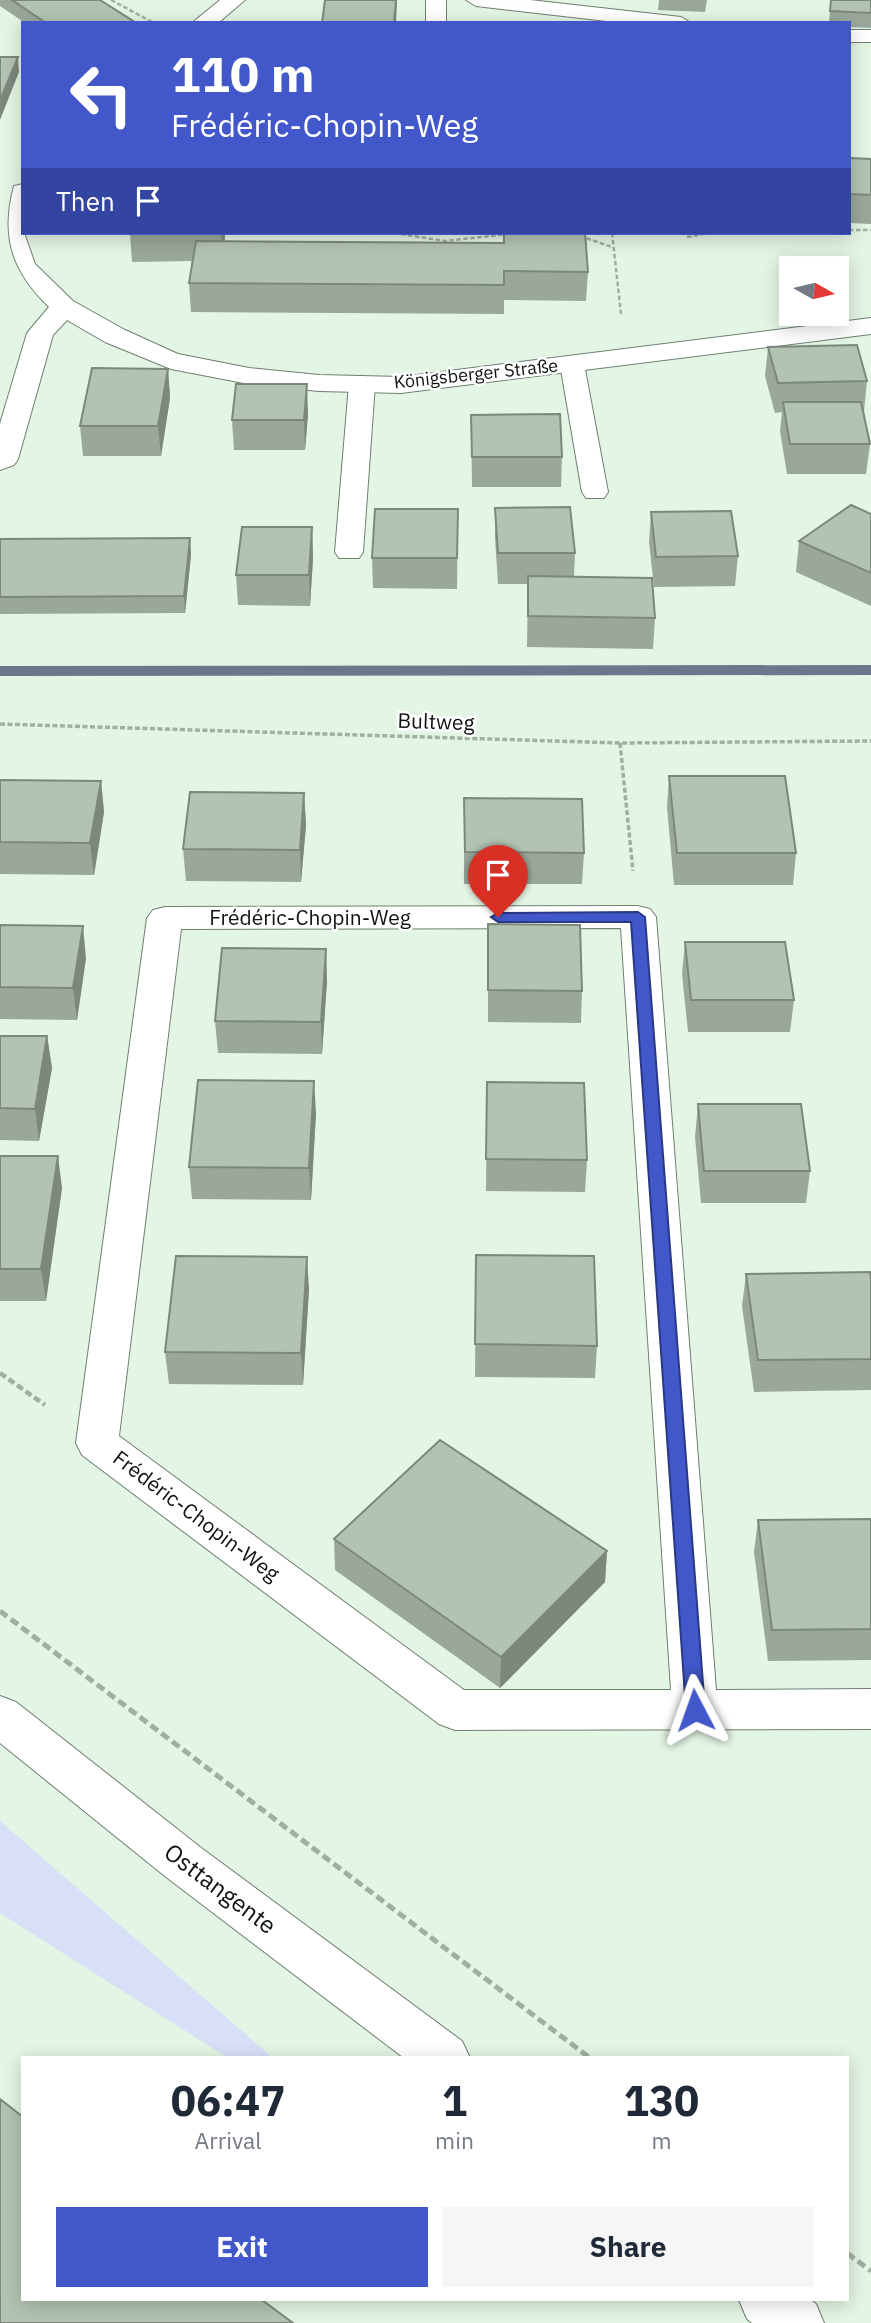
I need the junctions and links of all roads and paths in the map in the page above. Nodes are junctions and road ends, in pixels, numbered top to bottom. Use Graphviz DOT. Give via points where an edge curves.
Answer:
graph roads {
  1 [pos="111,0"];
  2 [pos="234,0"];
  3 [pos="436,0"];
  4 [pos="476,0"];
  5 [pos="150,21"];
  6 [pos="206,21"];
  7 [pos="436,21"];
  8 [pos="663,21"];
  9 [pos="851,36"];
  10 [pos="871,36"];
  11 [pos="21,195"];
  12 [pos="4,227"];
  13 [pos="851,230"];
  14 [pos="871,230"];
  15 [pos="407,235"];
  16 [pos="501,235"];
  17 [pos="612,235"];
  18 [pos="698,235"];
  19 [pos="577,236"];
  20 [pos="687,237"];
  21 [pos="612,247"];
  22 [pos="64,307"];
  23 [pos="621,318"];
  24 [pos="871,326"];
  25 [pos="572,364"];
  26 [pos="362,384"];
  27 [pos="0,461"];
  28 [pos="595,492"];
  29 [pos="349,552"];
  30 [pos="0,724"];
  31 [pos="871,741"];
  32 [pos="620,743"];
  33 [pos="638,917"];
  34 [pos="0,1611"];
  35 [pos="871,1709"];
  36 [pos="695,1710"];
  37 [pos="0,1716"];
  38 [pos="441,2056"];
  39 [pos="587,2056"];
  40 [pos="849,2254"];
  41 [pos="871,2271"];
  42 [pos="766,2301"];
  43 [pos="797,2323"];
  1 -- 5 [label="path"];
  2 -- 6 [label="street"];
  3 -- 7 [label="lane"];
  4 -- 8 [label="lane"];
  9 -- 10 [label="lane"];
  11 -- 12 [label="street, Königsberger Straße"];
  12 -- 22 [label="street, Königsberger Straße" via="23,267"];
  13 -- 14 [label="path"];
  15 -- 16 [label="path" via="445,241"];
  17 -- 21 [label="path"];
  18 -- 20 [label="path"];
  19 -- 21 [label="path"];
  21 -- 23 [label="path"];
  22 -- 26 [label="street, Königsberger Straße" via="171,361 249,376"];
  22 -- 27 [label="street" via="40,333"];
  24 -- 25 [label="street, Königsberger Straße"];
  25 -- 26 [label="street, Königsberger Straße" via="401,385"];
  25 -- 28 [label="lane"];
  26 -- 29 [label="lane"];
  30 -- 32 [label="path, Bultweg"];
  31 -- 32 [label="path, Bultweg"];
  32 -- 33 [label="path"];
  33 -- 36 [label="street"];
  33 -- 36 [label="street, Frédéric-Chopin-Weg" via="165,918 97,1443 455,1710"];
  34 -- 39 [label="path"];
  35 -- 36 [label="street"];
  37 -- 38 [label="street, Osttangente"];
  40 -- 41 [label="path"];
  42 -- 43 [label="street"];
}
